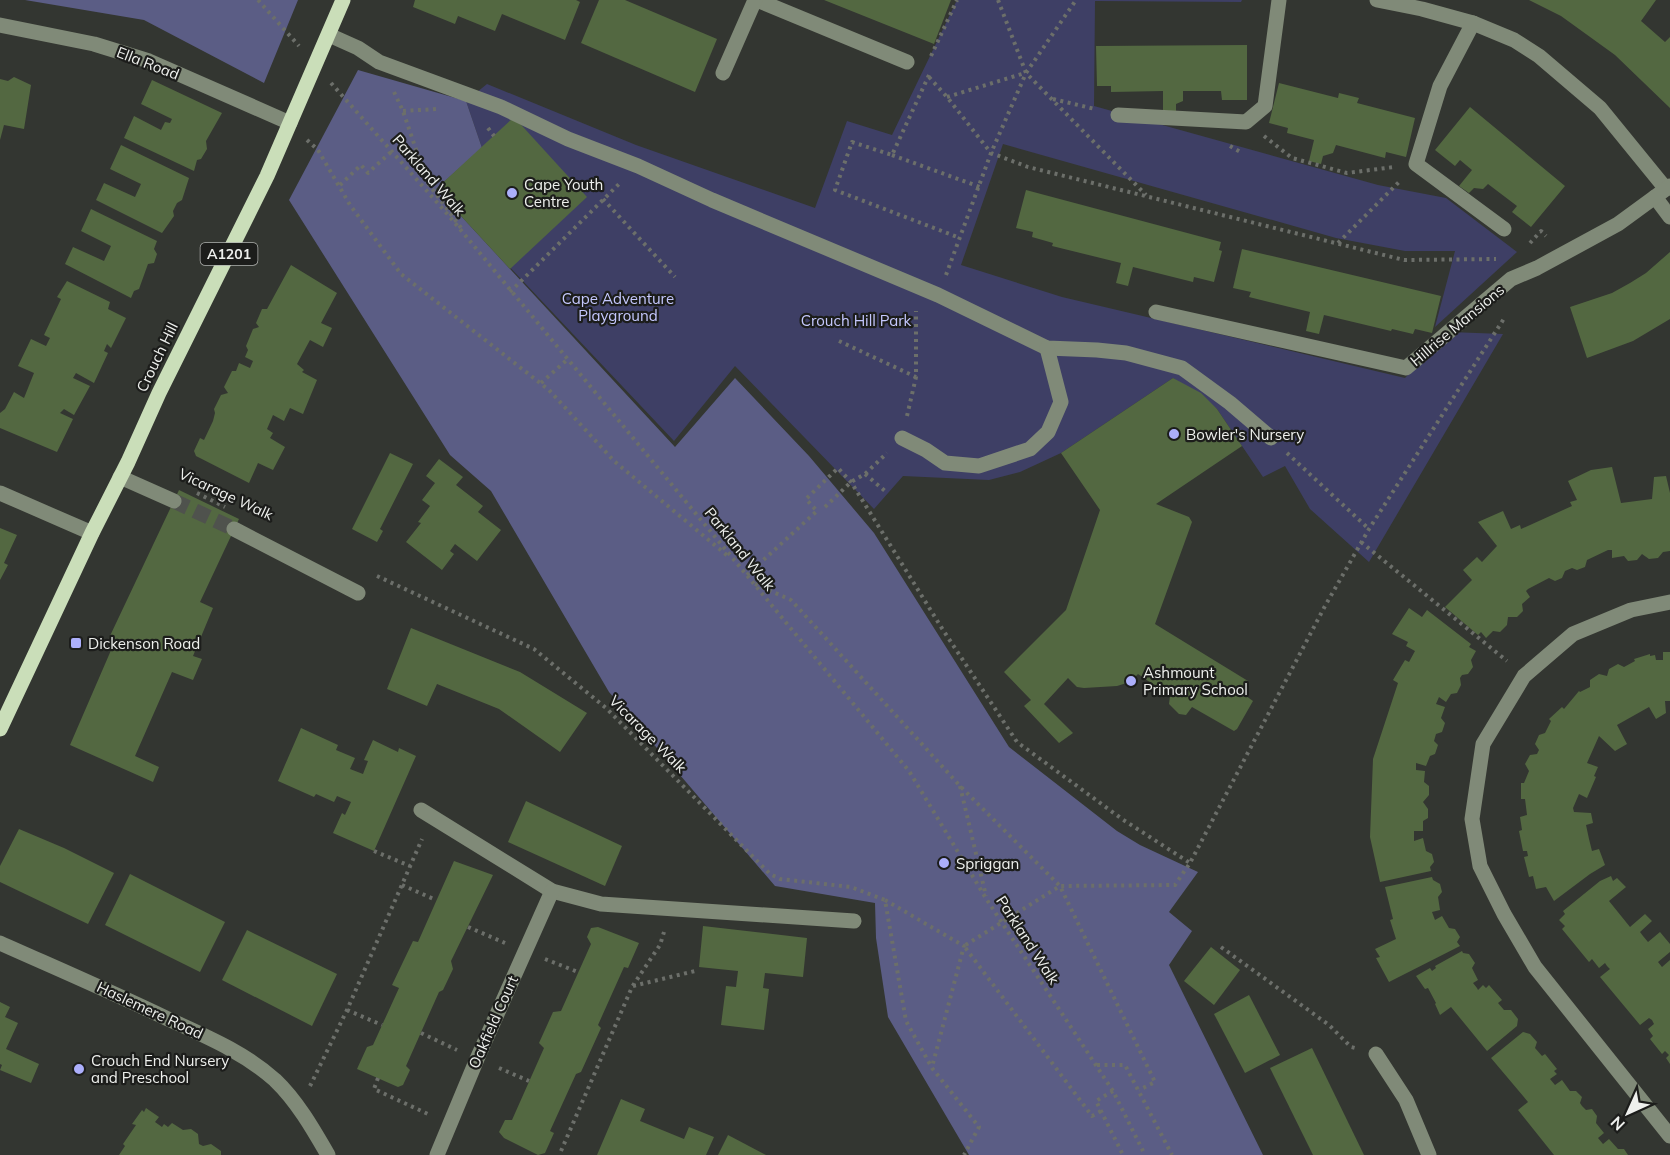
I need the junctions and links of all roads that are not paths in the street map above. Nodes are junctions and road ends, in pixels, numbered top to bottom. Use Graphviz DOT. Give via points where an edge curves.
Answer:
graph roads {
  1 [pos="343,0"];
  2 [pos="756,0"];
  3 [pos="1279,0"];
  4 [pos="1377,0"];
  5 [pos="1473,23"];
  6 [pos="0,25"];
  7 [pos="327,39"];
  8 [pos="907,62"];
  9 [pos="723,73"];
  10 [pos="1118,115"];
  11 [pos="292,118"];
  12 [pos="1664,190"];
  13 [pos="1670,217"];
  14 [pos="1504,229"];
  15 [pos="1156,312"];
  16 [pos="1047,348"];
  17 [pos="902,438"];
  18 [pos="1271,438"];
  19 [pos="120,477"];
  20 [pos="0,493"];
  21 [pos="174,501"];
  22 [pos="234,529"];
  23 [pos="92,533"];
  24 [pos="358,593"];
  25 [pos="1670,602"];
  26 [pos="0,729"];
  27 [pos="427,813"];
  28 [pos="552,891"];
  29 [pos="854,921"];
  30 [pos="0,943"];
  31 [pos="1376,1054"];
  32 [pos="1670,1136"];
  33 [pos="328,1155"];
  34 [pos="437,1155"];
  35 [pos="1429,1155"];
  1 -- 7 [label="main road, Crouch Hill / A1201"];
  2 -- 8 [label="street"];
  2 -- 9 [label="street"];
  3 -- 10 [label="street" via="1264,106 1246,122"];
  4 -- 5 [label="street"];
  5 -- 12 [label="street" via="1514,40 1539,56 1600,108"];
  5 -- 14 [label="street" via="1440,86 1416,164"];
  6 -- 11 [label="street, Ella Road" via="94,44 149,61"];
  7 -- 11 [label="main road, Crouch Hill / A1201"];
  7 -- 16 [label="street" via="501,107 938,295"];
  11 -- 19 [label="main road, Crouch Hill / A1201"];
  12 -- 13 [label="street"];
  12 -- 15 [label="street, Hillrise Mansions" via="1618,224 1511,279 1406,368"];
  16 -- 17 [label="street" via="1061,402 1048,432 1030,449 979,466 945,463"];
  16 -- 18 [label="street" via="1126,354 1182,368"];
  19 -- 21 [label="street"];
  19 -- 23 [label="main road, Crouch Hill / A1201"];
  20 -- 23 [label="street"];
  22 -- 24 [label="street"];
  23 -- 26 [label="main road, Crouch Hill / A1201"];
  25 -- 32 [label="street" via="1631,610 1573,634 1524,676 1483,744 1472,819 1480,866 1535,967"];
  27 -- 28 [label="street"];
  28 -- 29 [label="street" via="601,904"];
  28 -- 34 [label="street, Oakfield Court"];
  30 -- 33 [label="street, Haslemere Road" via="233,1050 258,1066 298,1107"];
  31 -- 35 [label="street" via="1406,1100"];
}
